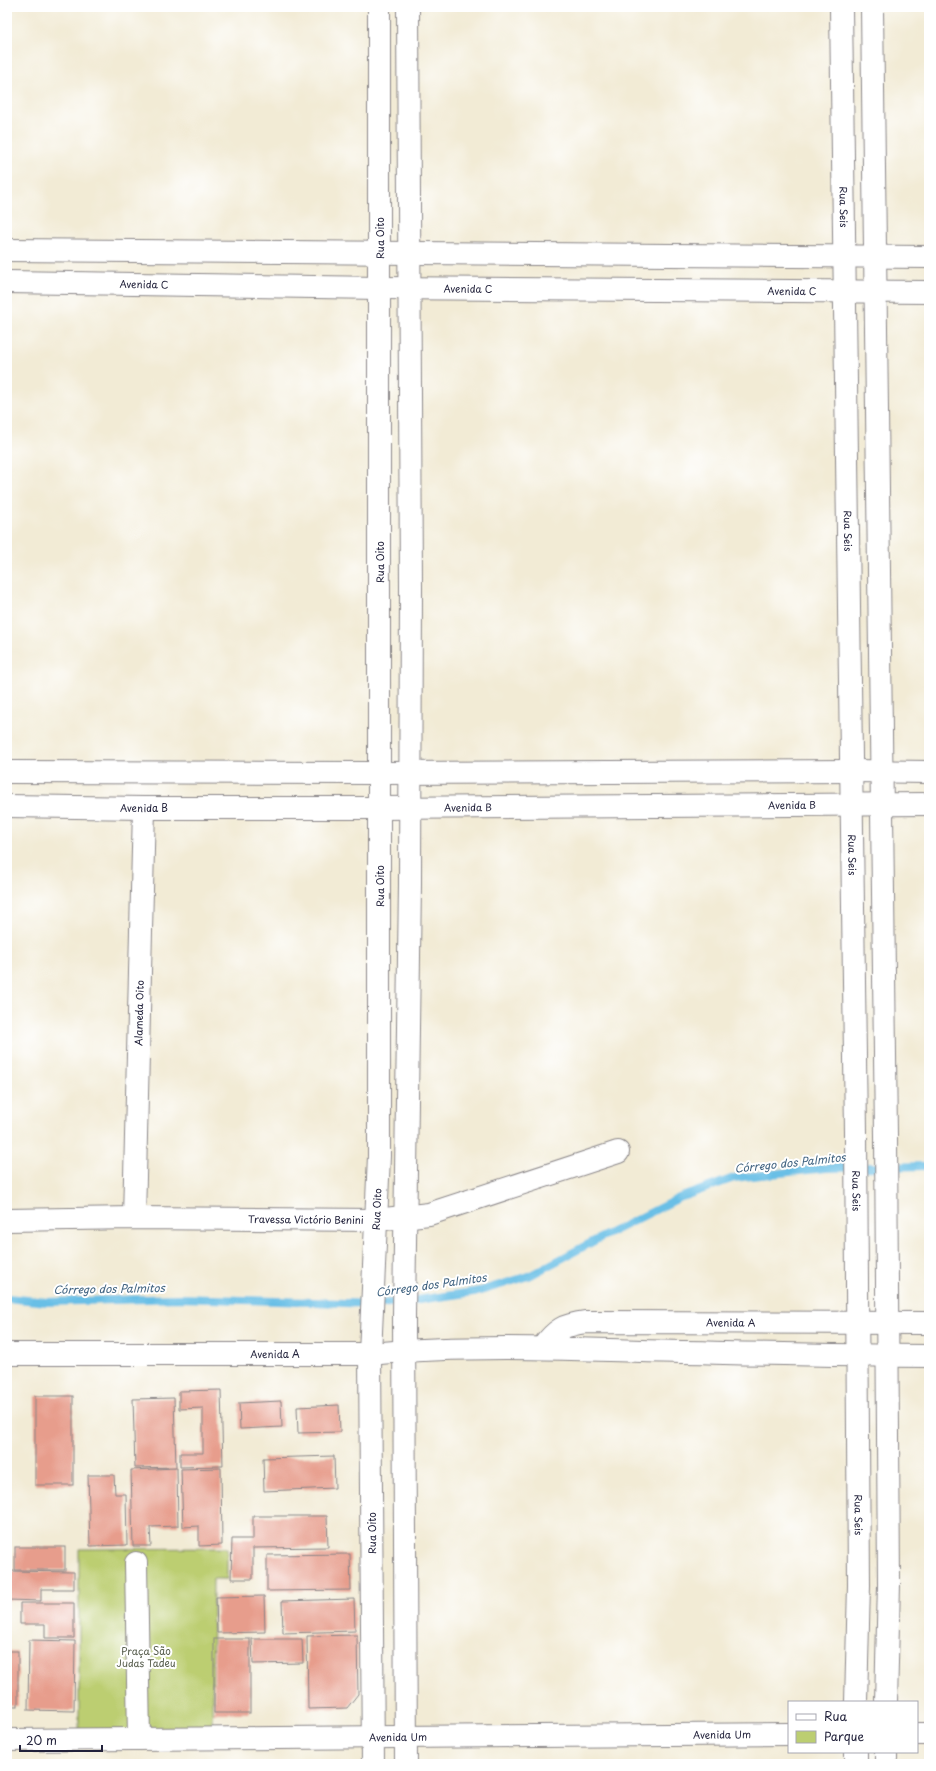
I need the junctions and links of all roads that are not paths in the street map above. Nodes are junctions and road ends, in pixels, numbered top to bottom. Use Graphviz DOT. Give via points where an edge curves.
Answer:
graph roads {
  1 [pos="379,7"];
  2 [pos="408,7"];
  3 [pos="841,7"];
  4 [pos="872,7"];
  5 [pos="7,250"];
  6 [pos="409,252"];
  7 [pos="380,253"];
  8 [pos="845,255"];
  9 [pos="875,256"];
  10 [pos="929,257"];
  11 [pos="7,282"];
  12 [pos="380,288"];
  13 [pos="409,288"];
  14 [pos="845,292"];
  15 [pos="929,292"];
  16 [pos="875,293"];
  17 [pos="853,771"];
  18 [pos="883,771"];
  19 [pos="7,772"];
  20 [pos="410,772"];
  21 [pos="929,772"];
  22 [pos="380,773"];
  23 [pos="853,803"];
  24 [pos="883,803"];
  25 [pos="929,804"];
  26 [pos="7,806"];
  27 [pos="410,807"];
  28 [pos="144,808"];
  29 [pos="380,808"];
  30 [pos="618,1152"];
  31 [pos="134,1218"];
  32 [pos="406,1218"];
  33 [pos="7,1220"];
  34 [pos="376,1220"];
  35 [pos="857,1323"];
  36 [pos="887,1323"];
  37 [pos="929,1323"];
  38 [pos="542,1348"];
  39 [pos="404,1350"];
  40 [pos="7,1354"];
  41 [pos="370,1354"];
  42 [pos="887,1356"];
  43 [pos="929,1356"];
  44 [pos="857,1357"];
  45 [pos="136,1562"];
  46 [pos="856,1701"];
  47 [pos="886,1701"];
  48 [pos="788,1734"];
  49 [pos="918,1734"];
  50 [pos="929,1734"];
  51 [pos="406,1736"];
  52 [pos="373,1737"];
  53 [pos="139,1739"];
  54 [pos="7,1740"];
  55 [pos="856,1753"];
  56 [pos="886,1753"];
  57 [pos="373,1764"];
  58 [pos="406,1764"];
  59 [pos="856,1764"];
  60 [pos="886,1764"];
  1 -- 7 [label="street, Rua Oito"];
  2 -- 6 [label="street"];
  3 -- 8 [label="street, Rua Seis"];
  4 -- 9 [label="street"];
  5 -- 7 [label="street"];
  6 -- 7 [label="street"];
  6 -- 8 [label="street"];
  6 -- 13 [label="street"];
  7 -- 12 [label="street, Rua Oito"];
  8 -- 9 [label="street"];
  8 -- 14 [label="street, Rua Seis"];
  9 -- 10 [label="street"];
  9 -- 16 [label="street"];
  11 -- 12 [label="street, Avenida C"];
  12 -- 13 [label="street, Avenida C"];
  12 -- 22 [label="street, Rua Oito"];
  13 -- 14 [label="street, Avenida C"];
  13 -- 20 [label="street"];
  14 -- 16 [label="street, Avenida C"];
  14 -- 17 [label="street, Rua Seis"];
  15 -- 16 [label="street, Avenida C"];
  16 -- 18 [label="street"];
  17 -- 18 [label="street"];
  17 -- 20 [label="street"];
  17 -- 23 [label="street, Rua Seis"];
  18 -- 21 [label="street"];
  18 -- 24 [label="street"];
  19 -- 22 [label="street"];
  20 -- 22 [label="street"];
  20 -- 27 [label="street"];
  22 -- 29 [label="street, Rua Oito"];
  23 -- 24 [label="street, Avenida B"];
  23 -- 27 [label="street, Avenida B"];
  23 -- 35 [label="street, Rua Seis"];
  24 -- 25 [label="street, Avenida B"];
  24 -- 36 [label="street"];
  26 -- 28 [label="street, Avenida B"];
  27 -- 29 [label="street, Avenida B"];
  27 -- 32 [label="street"];
  28 -- 29 [label="street, Avenida B"];
  28 -- 31 [label="street, Alameda Oito"];
  29 -- 34 [label="street, Rua Oito" via="379,1156"];
  30 -- 32 [label="street, Travessa Victório Benini" via="430,1214"];
  31 -- 33 [label="street, Travessa Victório Benini"];
  31 -- 34 [label="street, Travessa Victório Benini"];
  32 -- 34 [label="street, Travessa Victório Benini"];
  32 -- 39 [label="street"];
  34 -- 41 [label="street, Rua Oito"];
  35 -- 36 [label="street, Avenida A"];
  35 -- 38 [label="street, Avenida A" via="572,1323 559,1328"];
  35 -- 44 [label="street, Rua Seis"];
  36 -- 37 [label="street, Avenida A"];
  36 -- 42 [label="street"];
  38 -- 39 [label="street, Avenida A"];
  38 -- 44 [label="street, Avenida A"];
  39 -- 41 [label="street, Avenida A"];
  39 -- 51 [label="street"];
  40 -- 41 [label="street, Avenida A"];
  41 -- 52 [label="street, Rua Oito"];
  42 -- 43 [label="street, Avenida A"];
  42 -- 44 [label="street, Avenida A"];
  42 -- 47 [label="street" via="889,1584"];
  44 -- 46 [label="street, Rua Seis" via="859,1585"];
  45 -- 53 [label="street"];
  48 -- 51 [label="street, Avenida Um"];
  49 -- 50 [label="street"];
  51 -- 52 [label="street, Avenida Um"];
  51 -- 58 [label="street"];
  52 -- 53 [label="street, Avenida Um"];
  52 -- 57 [label="street, Rua Oito"];
  53 -- 54 [label="street, Avenida Um"];
  55 -- 59 [label="street"];
  56 -- 60 [label="street"];
}
